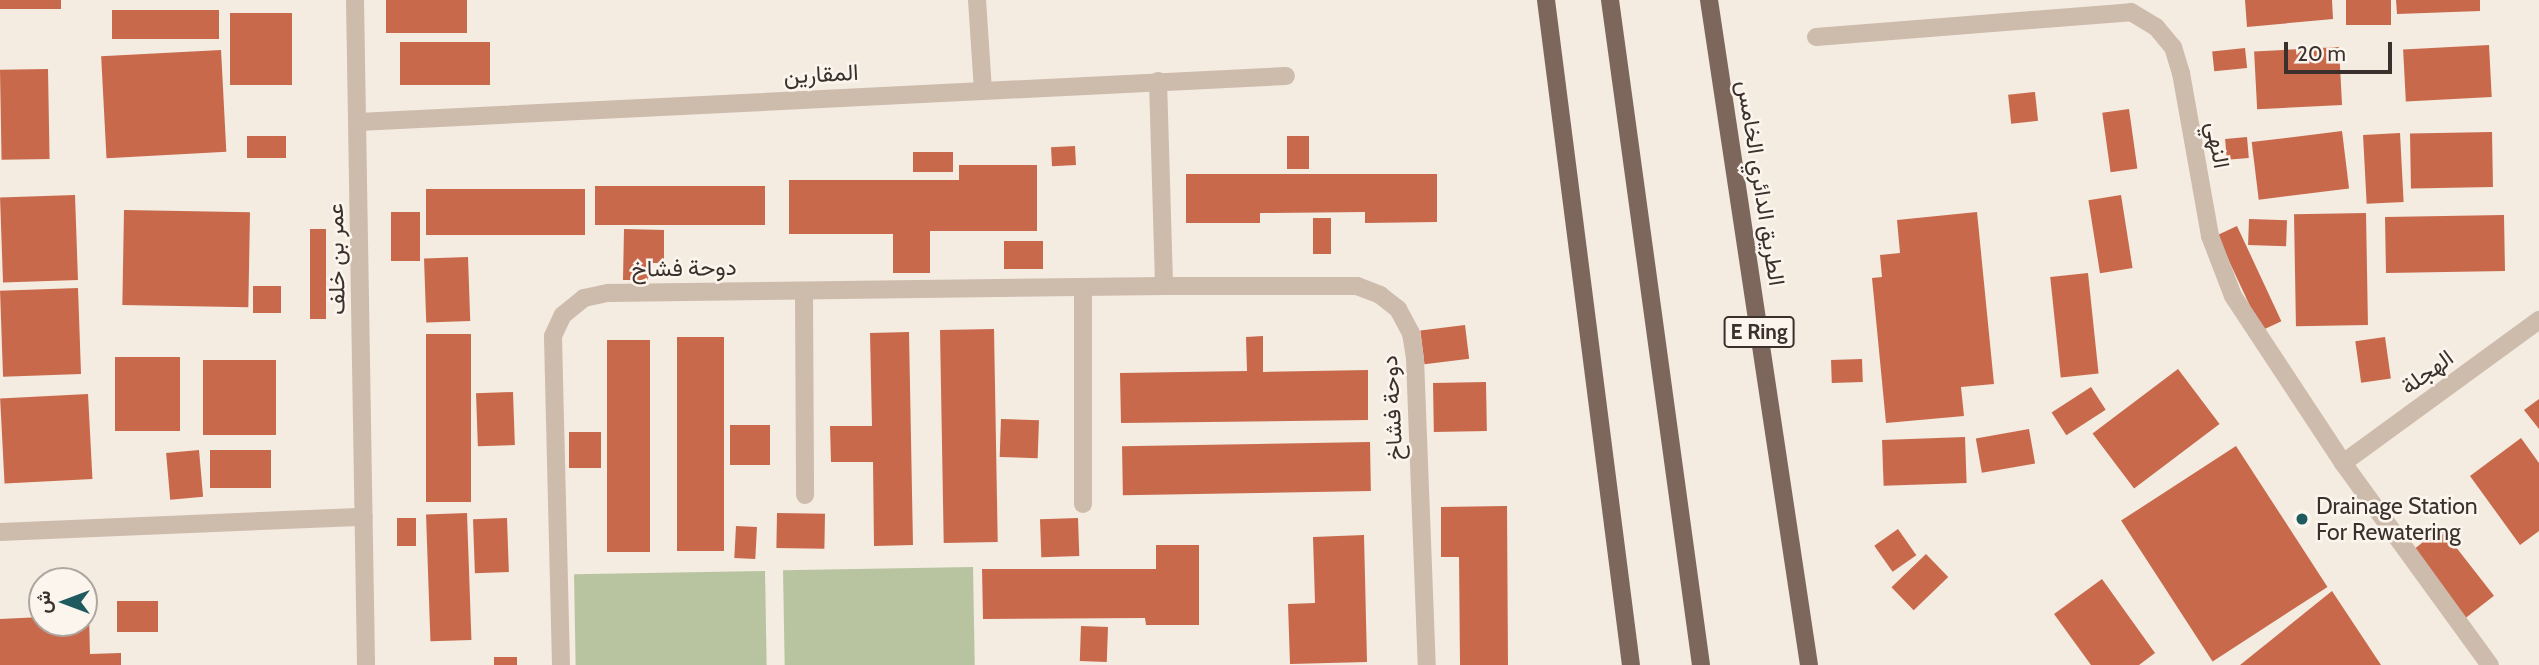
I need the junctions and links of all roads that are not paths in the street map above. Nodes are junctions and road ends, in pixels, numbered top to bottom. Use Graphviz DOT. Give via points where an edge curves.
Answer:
graph roads {
  1 [pos="355,0"];
  2 [pos="977,0"];
  3 [pos="1546,0"];
  4 [pos="1610,0"];
  5 [pos="1709,0"];
  6 [pos="1816,37"];
  7 [pos="1286,76"];
  8 [pos="1158,81"];
  9 [pos="983,90"];
  10 [pos="359,122"];
  11 [pos="1164,286"];
  12 [pos="1083,287"];
  13 [pos="804,291"];
  14 [pos="2539,320"];
  15 [pos="2343,463"];
  16 [pos="805,495"];
  17 [pos="1083,503"];
  18 [pos="363,517"];
  19 [pos="0,532"];
  20 [pos="366,665"];
  21 [pos="561,665"];
  22 [pos="1427,665"];
  23 [pos="1631,665"];
  24 [pos="1701,665"];
  25 [pos="1809,665"];
  26 [pos="2490,665"];
  1 -- 10 [label="street, عمر بن خلف"];
  2 -- 9 [label="street"];
  3 -- 23 [label="main road"];
  4 -- 24 [label="main road"];
  5 -- 25 [label="main road, الطريق الدائري الخامس / E Ring"];
  6 -- 15 [label="street, النهي" via="2131,12 2156,27 2173,47 2181,73 2220,269 2232,296"];
  7 -- 8 [label="street, المقارين"];
  8 -- 9 [label="street, المقارين"];
  8 -- 11 [label="street"];
  9 -- 10 [label="street, المقارين"];
  10 -- 18 [label="street, عمر بن خلف"];
  11 -- 12 [label="street, دوحة فشاخ"];
  11 -- 22 [label="street, دوحة فشاخ" via="1357,286 1398,309 1411,333 1415,359"];
  12 -- 13 [label="street, دوحة فشاخ"];
  12 -- 17 [label="street"];
  13 -- 16 [label="street"];
  13 -- 21 [label="street, دوحة فشاخ" via="608,293 584,298 563,315 553,336 552,361"];
  14 -- 15 [label="street, الهجلة"];
  15 -- 26 [label="street, النهي"];
  18 -- 19 [label="street"];
  18 -- 20 [label="street, عمر بن خلف"];
}
